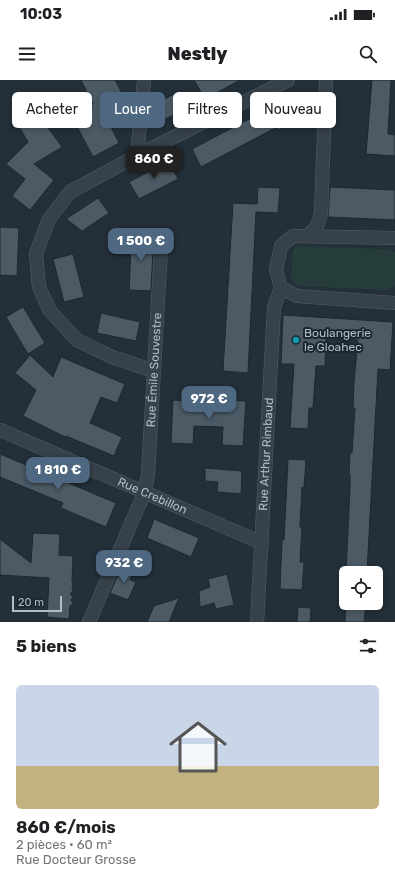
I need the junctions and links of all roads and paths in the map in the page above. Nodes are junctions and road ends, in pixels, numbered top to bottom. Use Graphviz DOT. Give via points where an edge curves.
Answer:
graph roads {
  1 [pos="144,80"];
  2 [pos="288,80"];
  3 [pos="326,80"];
  4 [pos="140,154"];
  5 [pos="308,236"];
  6 [pos="395,238"];
  7 [pos="161,249"];
  8 [pos="281,288"];
  9 [pos="395,303"];
  10 [pos="154,371"];
  11 [pos="0,430"];
  12 [pos="145,491"];
  13 [pos="262,542"];
  14 [pos="89,622"];
  15 [pos="257,622"];
  1 -- 4 [label="street" via="138,146"];
  2 -- 4 [label="street"];
  3 -- 5 [label="street" via="321,214 317,226"];
  4 -- 10 [label="street" via="70,192 49,219 36,254 39,287 50,311 77,340 112,357"];
  5 -- 6 [label="street"];
  5 -- 8 [label="street" via="293,236 281,246 276,270"];
  7 -- 10 [label="street, Rue Émile Souvestre"];
  8 -- 9 [label="street" via="297,296"];
  8 -- 13 [label="street, Rue Arthur Rimbaud" via="274,307"];
  10 -- 12 [label="street, Rue Émile Souvestre"];
  11 -- 12 [label="street, Rue Crebillon"];
  12 -- 13 [label="street, Rue Crebillon"];
  12 -- 14 [label="street, Rue Émile Souvestre"];
  13 -- 15 [label="street, Rue Arthur Rimbaud"];
}
